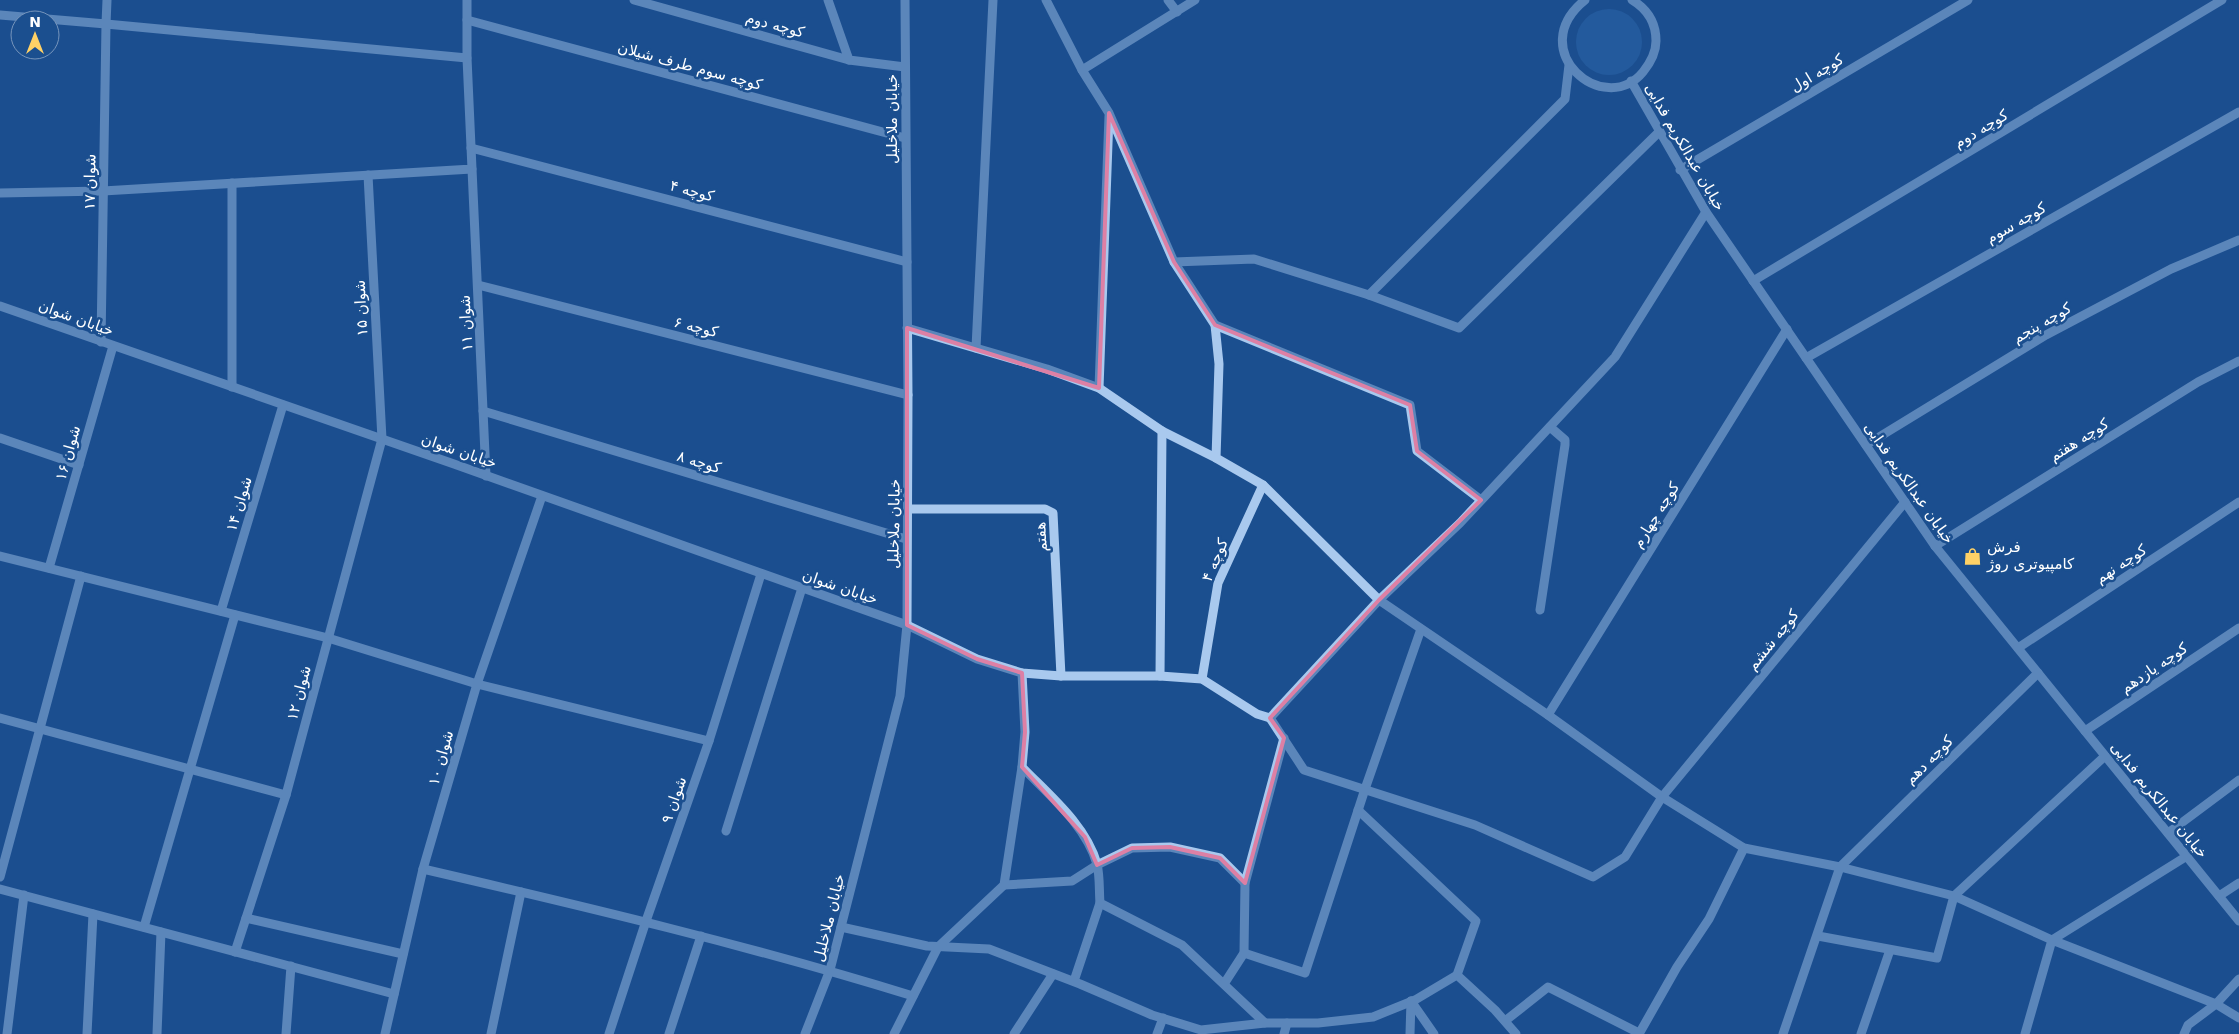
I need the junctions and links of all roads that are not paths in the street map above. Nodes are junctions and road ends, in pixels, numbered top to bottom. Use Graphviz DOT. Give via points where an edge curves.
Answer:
graph roads {
  1 [pos="107,0"];
  2 [pos="467,0"];
  3 [pos="634,0"];
  4 [pos="828,0"];
  5 [pos="905,0"];
  6 [pos="993,0"];
  7 [pos="1046,0"];
  8 [pos="1168,0"];
  9 [pos="1195,0"];
  10 [pos="1585,0"];
  11 [pos="1632,0"];
  12 [pos="1968,0"];
  13 [pos="2222,0"];
  14 [pos="1176,12"];
  15 [pos="0,15"];
  16 [pos="467,20"];
  17 [pos="106,24"];
  18 [pos="467,58"];
  19 [pos="850,60"];
  20 [pos="1569,65"];
  21 [pos="905,66"];
  22 [pos="1082,70"];
  23 [pos="1631,81"];
  24 [pos="2239,112"];
  25 [pos="1109,113"];
  26 [pos="1659,132"];
  27 [pos="905,138"];
  28 [pos="471,148"];
  29 [pos="472,169"];
  30 [pos="1680,170"];
  31 [pos="368,175"];
  32 [pos="232,183"];
  33 [pos="103,191"];
  34 [pos="0,193"];
  35 [pos="1706,212"];
  36 [pos="2239,240"];
  37 [pos="907,262"];
  38 [pos="1174,262"];
  39 [pos="1753,281"];
  40 [pos="478,285"];
  41 [pos="1369,295"];
  42 [pos="0,306"];
  43 [pos="1215,325"];
  44 [pos="907,328"];
  45 [pos="1787,329"];
  46 [pos="101,342"];
  47 [pos="113,346"];
  48 [pos="976,348"];
  49 [pos="1806,358"];
  50 [pos="2239,361"];
  51 [pos="232,387"];
  52 [pos="1098,388"];
  53 [pos="908,395"];
  54 [pos="283,405"];
  55 [pos="483,411"];
  56 [pos="1550,427"];
  57 [pos="1162,431"];
  58 [pos="0,438"];
  59 [pos="382,439"];
  60 [pos="1866,445"];
  61 [pos="1216,458"];
  62 [pos="79,465"];
  63 [pos="486,476"];
  64 [pos="1263,486"];
  65 [pos="542,496"];
  66 [pos="1481,500"];
  67 [pos="1905,502"];
  68 [pos="2239,502"];
  69 [pos="908,509"];
  70 [pos="906,539"];
  71 [pos="1935,546"];
  72 [pos="0,556"];
  73 [pos="49,568"];
  74 [pos="761,574"];
  75 [pos="80,576"];
  76 [pos="802,588"];
  77 [pos="1379,600"];
  78 [pos="1540,610"];
  79 [pos="221,611"];
  80 [pos="235,615"];
  81 [pos="907,625"];
  82 [pos="2239,628"];
  83 [pos="1421,629"];
  84 [pos="328,638"];
  85 [pos="2018,648"];
  86 [pos="1022,673"];
  87 [pos="2038,673"];
  88 [pos="1061,676"];
  89 [pos="1160,676"];
  90 [pos="1202,679"];
  91 [pos="477,684"];
  92 [pos="1548,715"];
  93 [pos="0,718"];
  94 [pos="1270,718"];
  95 [pos="40,728"];
  96 [pos="2085,731"];
  97 [pos="1284,738"];
  98 [pos="709,741"];
  99 [pos="2105,756"];
  100 [pos="1022,766"];
  101 [pos="190,769"];
  102 [pos="2239,780"];
  103 [pos="1365,790"];
  104 [pos="286,795"];
  105 [pos="1662,797"];
  106 [pos="1358,810"];
  107 [pos="726,831"];
  108 [pos="2168,833"];
  109 [pos="1744,848"];
  110 [pos="2187,856"];
  111 [pos="1097,865"];
  112 [pos="1840,867"];
  113 [pos="423,870"];
  114 [pos="0,877"];
  115 [pos="1245,883"];
  116 [pos="2239,883"];
  117 [pos="1004,885"];
  118 [pos="0,889"];
  119 [pos="521,892"];
  120 [pos="24,895"];
  121 [pos="1954,896"];
  122 [pos="2218,896"];
  123 [pos="1100,903"];
  124 [pos="93,914"];
  125 [pos="246,918"];
  126 [pos="646,921"];
  127 [pos="2239,921"];
  128 [pos="144,927"];
  129 [pos="841,927"];
  130 [pos="161,932"];
  131 [pos="701,936"];
  132 [pos="1818,936"];
  133 [pos="2052,940"];
  134 [pos="938,947"];
  135 [pos="1890,950"];
  136 [pos="235,952"];
  137 [pos="1244,953"];
  138 [pos="403,954"];
  139 [pos="291,966"];
  140 [pos="830,970"];
  141 [pos="1053,974"];
  142 [pos="1457,975"];
  143 [pos="2239,978"];
  144 [pos="1074,981"];
  145 [pos="1224,984"];
  146 [pos="394,994"];
  147 [pos="913,996"];
  148 [pos="1411,1001"];
  149 [pos="2216,1004"];
  150 [pos="1163,1018"];
  151 [pos="2239,1018"];
  152 [pos="1505,1021"];
  153 [pos="1265,1023"];
  154 [pos="1287,1023"];
  155 [pos="7,1034"];
  156 [pos="87,1034"];
  157 [pos="157,1034"];
  158 [pos="286,1034"];
  159 [pos="385,1034"];
  160 [pos="491,1034"];
  161 [pos="609,1034"];
  162 [pos="669,1034"];
  163 [pos="805,1034"];
  164 [pos="894,1034"];
  165 [pos="1014,1034"];
  166 [pos="1157,1034"];
  167 [pos="1284,1034"];
  168 [pos="1410,1034"];
  169 [pos="1434,1034"];
  170 [pos="1516,1034"];
  171 [pos="1639,1034"];
  172 [pos="1784,1034"];
  173 [pos="1860,1034"];
  174 [pos="2025,1034"];
  175 [pos="2184,1034"];
  1 -- 17 [label="street, شوان ۱۷"];
  2 -- 16 [label="street, شوان ۱۱"];
  3 -- 19 [label="street, کوچه دوم"];
  4 -- 19 [label="street"];
  5 -- 21 [label="street, خیابان ملاخلیل"];
  6 -- 48 [label="street"];
  7 -- 22 [label="street"];
  8 -- 14 [label="street"];
  9 -- 14 [label="street"];
  10 -- 20 [label="street" via="1573,10 1562,37"];
  11 -- 23 [label="street" via="1650,17 1656,32 1656,49 1650,64"];
  12 -- 30 [label="street, کوچه اول"];
  13 -- 39 [label="street, کوچه دوم"];
  14 -- 22 [label="street"];
  15 -- 17 [label="street"];
  16 -- 18 [label="street, شوان ۱۱"];
  16 -- 27 [label="street, کوچه سوم طرف شیلان"];
  17 -- 18 [label="street"];
  17 -- 33 [label="street, شوان ۱۷"];
  18 -- 28 [label="street, شوان ۱۱"];
  19 -- 21 [label="street, کوچه دوم"];
  20 -- 23 [label="street" via="1594,85 1610,87"];
  20 -- 41 [label="street" via="1566,99"];
  21 -- 27 [label="street, خیابان ملاخلیل"];
  22 -- 25 [label="street"];
  23 -- 26 [label="street, خیابان عبدالکریم فدایی"];
  24 -- 49 [label="street, کوچه سوم"];
  25 -- 38 [label="street"];
  25 -- 52 [label="street"];
  26 -- 30 [label="street, خیابان عبدالکریم فدایی"];
  26 -- 41 [label="street" via="1459,328"];
  27 -- 37 [label="street, خیابان ملاخلیل"];
  28 -- 29 [label="street, شوان ۱۱"];
  28 -- 37 [label="street, کوچه ۴"];
  29 -- 31 [label="street"];
  29 -- 40 [label="street, شوان ۱۱"];
  30 -- 35 [label="street, خیابان عبدالکریم فدایی"];
  31 -- 32 [label="street"];
  31 -- 59 [label="street, شوان ۱۵"];
  32 -- 33 [label="street"];
  32 -- 51 [label="street"];
  33 -- 34 [label="street"];
  33 -- 46 [label="street, شوان ۱۷"];
  35 -- 39 [label="street, خیابان عبدالکریم فدایی"];
  35 -- 56 [label="street" via="1615,357"];
  36 -- 60 [label="street, کوچه پنجم" via="2171,269 2046,336"];
  37 -- 44 [label="street, خیابان ملاخلیل"];
  38 -- 41 [label="street" via="1254,259"];
  38 -- 43 [label="street"];
  39 -- 45 [label="street, خیابان عبدالکریم فدایی"];
  40 -- 53 [label="street, کوچه ۶"];
  40 -- 55 [label="street, شوان ۱۱"];
  42 -- 46 [label="street, خیابان شوان"];
  43 -- 61 [label="street" via="1218,364"];
  43 -- 66 [label="street" via="1410,405 1417,451"];
  44 -- 48 [label="street"];
  44 -- 53 [label="street, خیابان ملاخلیل"];
  45 -- 49 [label="street, خیابان عبدالکریم فدایی"];
  45 -- 92 [label="street, کوچه چهارم"];
  46 -- 47 [label="street, خیابان شوان"];
  47 -- 51 [label="street, خیابان شوان"];
  47 -- 62 [label="street, شوان ۱۶"];
  48 -- 52 [label="street"];
  49 -- 60 [label="street, خیابان عبدالکریم فدایی"];
  50 -- 71 [label="street, کوچه هفتم" via="2198,382"];
  51 -- 54 [label="street, خیابان شوان"];
  52 -- 57 [label="street"];
  53 -- 69 [label="street, خیابان ملاخلیل"];
  54 -- 59 [label="street, خیابان شوان"];
  54 -- 79 [label="street, شوان ۱۴"];
  55 -- 63 [label="street, شوان ۱۱"];
  55 -- 70 [label="street, کوچه ۸"];
  56 -- 66 [label="street"];
  56 -- 78 [label="street" via="1565,440 1565,445"];
  57 -- 61 [label="street"];
  57 -- 89 [label="street"];
  58 -- 62 [label="street"];
  59 -- 63 [label="street, خیابان شوان"];
  59 -- 84 [label="street, شوان ۱۲"];
  60 -- 67 [label="street, خیابان عبدالکریم فدایی"];
  61 -- 64 [label="street"];
  62 -- 73 [label="street, شوان ۱۶"];
  63 -- 65 [label="street, خیابان شوان"];
  64 -- 77 [label="street"];
  64 -- 90 [label="street, کوچه ۴" via="1218,583"];
  65 -- 74 [label="street, خیابان شوان"];
  65 -- 91 [label="street, شوان ۱۰"];
  66 -- 77 [label="street"];
  67 -- 71 [label="street, خیابان عبدالکریم فدایی"];
  67 -- 105 [label="street, کوچه ششم"];
  68 -- 85 [label="street, کوچه نهم"];
  69 -- 70 [label="street, خیابان ملاخلیل"];
  69 -- 88 [label="street, هفتم" via="1045,509 1053,513"];
  70 -- 81 [label="street, خیابان ملاخلیل"];
  71 -- 85 [label="street, خیابان عبدالکریم فدایی"];
  72 -- 73 [label="street"];
  73 -- 75 [label="street"];
  74 -- 76 [label="street, خیابان شوان"];
  74 -- 98 [label="street, شوان ۹"];
  75 -- 79 [label="street"];
  75 -- 95 [label="street"];
  76 -- 81 [label="street, خیابان شوان"];
  76 -- 107 [label="street"];
  77 -- 83 [label="street"];
  77 -- 94 [label="street"];
  79 -- 80 [label="street"];
  80 -- 84 [label="street"];
  80 -- 101 [label="street"];
  81 -- 86 [label="street, خیابان شوان" via="976,659"];
  81 -- 129 [label="street, خیابان ملاخلیل" via="900,696"];
  82 -- 96 [label="street, کوچه یازدهم"];
  83 -- 92 [label="street"];
  83 -- 103 [label="street"];
  84 -- 91 [label="street"];
  84 -- 104 [label="street, شوان ۱۲"];
  85 -- 87 [label="street, خیابان عبدالکریم فدایی"];
  86 -- 88 [label="street, خیابان شوان"];
  86 -- 100 [label="street" via="1025,732"];
  87 -- 96 [label="street, خیابان عبدالکریم فدایی"];
  87 -- 112 [label="street, کوچه دهم"];
  88 -- 89 [label="street, خیابان شوان"];
  89 -- 90 [label="street, خیابان شوان"];
  90 -- 94 [label="street" via="1257,714"];
  91 -- 98 [label="street"];
  91 -- 113 [label="street, شوان ۱۰"];
  92 -- 105 [label="street"];
  93 -- 95 [label="street"];
  94 -- 97 [label="street"];
  95 -- 101 [label="street"];
  95 -- 114 [label="street"];
  96 -- 99 [label="street, خیابان عبدالکریم فدایی"];
  97 -- 103 [label="street" via="1304,770"];
  97 -- 115 [label="street"];
  98 -- 126 [label="street, شوان ۹"];
  99 -- 108 [label="street, خیابان عبدالکریم فدایی"];
  99 -- 121 [label="street"];
  100 -- 111 [label="street" via="1056,801 1085,838"];
  100 -- 117 [label="street"];
  101 -- 104 [label="street"];
  101 -- 128 [label="street"];
  102 -- 108 [label="street"];
  103 -- 105 [label="street, کوچه ششم" via="1475,825 1593,877 1625,857"];
  103 -- 106 [label="street"];
  104 -- 125 [label="street, شوان ۱۲"];
  105 -- 109 [label="street"];
  106 -- 137 [label="street" via="1305,973"];
  106 -- 142 [label="street" via="1476,921"];
  108 -- 110 [label="street, خیابان عبدالکریم فدایی"];
  109 -- 112 [label="street"];
  109 -- 171 [label="street" via="1709,919"];
  110 -- 122 [label="street, خیابان عبدالکریم فدایی"];
  110 -- 133 [label="street"];
  111 -- 115 [label="street" via="1132,848 1170,847 1220,858"];
  111 -- 117 [label="street" via="1072,881"];
  111 -- 123 [label="street"];
  112 -- 121 [label="street"];
  112 -- 132 [label="street"];
  113 -- 119 [label="street"];
  113 -- 138 [label="street, شوان ۱۰"];
  115 -- 137 [label="street"];
  116 -- 122 [label="street"];
  117 -- 134 [label="street"];
  118 -- 120 [label="street"];
  119 -- 126 [label="street"];
  119 -- 160 [label="street"];
  120 -- 124 [label="street"];
  120 -- 155 [label="street"];
  121 -- 133 [label="street"];
  121 -- 135 [label="street" via="1937,958"];
  122 -- 127 [label="street, خیابان عبدالکریم فدایی"];
  123 -- 144 [label="street"];
  123 -- 145 [label="street" via="1182,945"];
  124 -- 128 [label="street"];
  124 -- 156 [label="street"];
  125 -- 136 [label="street, شوان ۱۲"];
  125 -- 138 [label="street"];
  126 -- 131 [label="street"];
  126 -- 161 [label="street, شوان ۹"];
  128 -- 130 [label="street"];
  129 -- 134 [label="street"];
  129 -- 140 [label="street, خیابان ملاخلیل"];
  130 -- 136 [label="street"];
  130 -- 157 [label="street"];
  131 -- 140 [label="street"];
  131 -- 162 [label="street"];
  132 -- 135 [label="street"];
  132 -- 172 [label="street"];
  133 -- 149 [label="street"];
  133 -- 174 [label="street"];
  134 -- 141 [label="street" via="989,949"];
  134 -- 147 [label="street"];
  135 -- 173 [label="street"];
  136 -- 139 [label="street"];
  137 -- 145 [label="street"];
  138 -- 146 [label="street, شوان ۱۰"];
  139 -- 146 [label="street"];
  139 -- 158 [label="street"];
  140 -- 147 [label="street"];
  140 -- 163 [label="street, خیابان ملاخلیل"];
  141 -- 144 [label="street"];
  141 -- 165 [label="street"];
  142 -- 148 [label="street"];
  142 -- 152 [label="street"];
  143 -- 149 [label="street"];
  144 -- 150 [label="street"];
  145 -- 153 [label="street"];
  146 -- 159 [label="street, شوان ۱۰"];
  147 -- 164 [label="street"];
  148 -- 154 [label="street" via="1373,1017"];
  148 -- 168 [label="street"];
  148 -- 169 [label="street"];
  149 -- 151 [label="street"];
  149 -- 175 [label="street" via="2188,1026"];
  150 -- 153 [label="street" via="1201,1030"];
  150 -- 166 [label="street"];
  152 -- 170 [label="street"];
  152 -- 171 [label="street" via="1548,987"];
  153 -- 154 [label="street"];
  154 -- 167 [label="street"];
}
